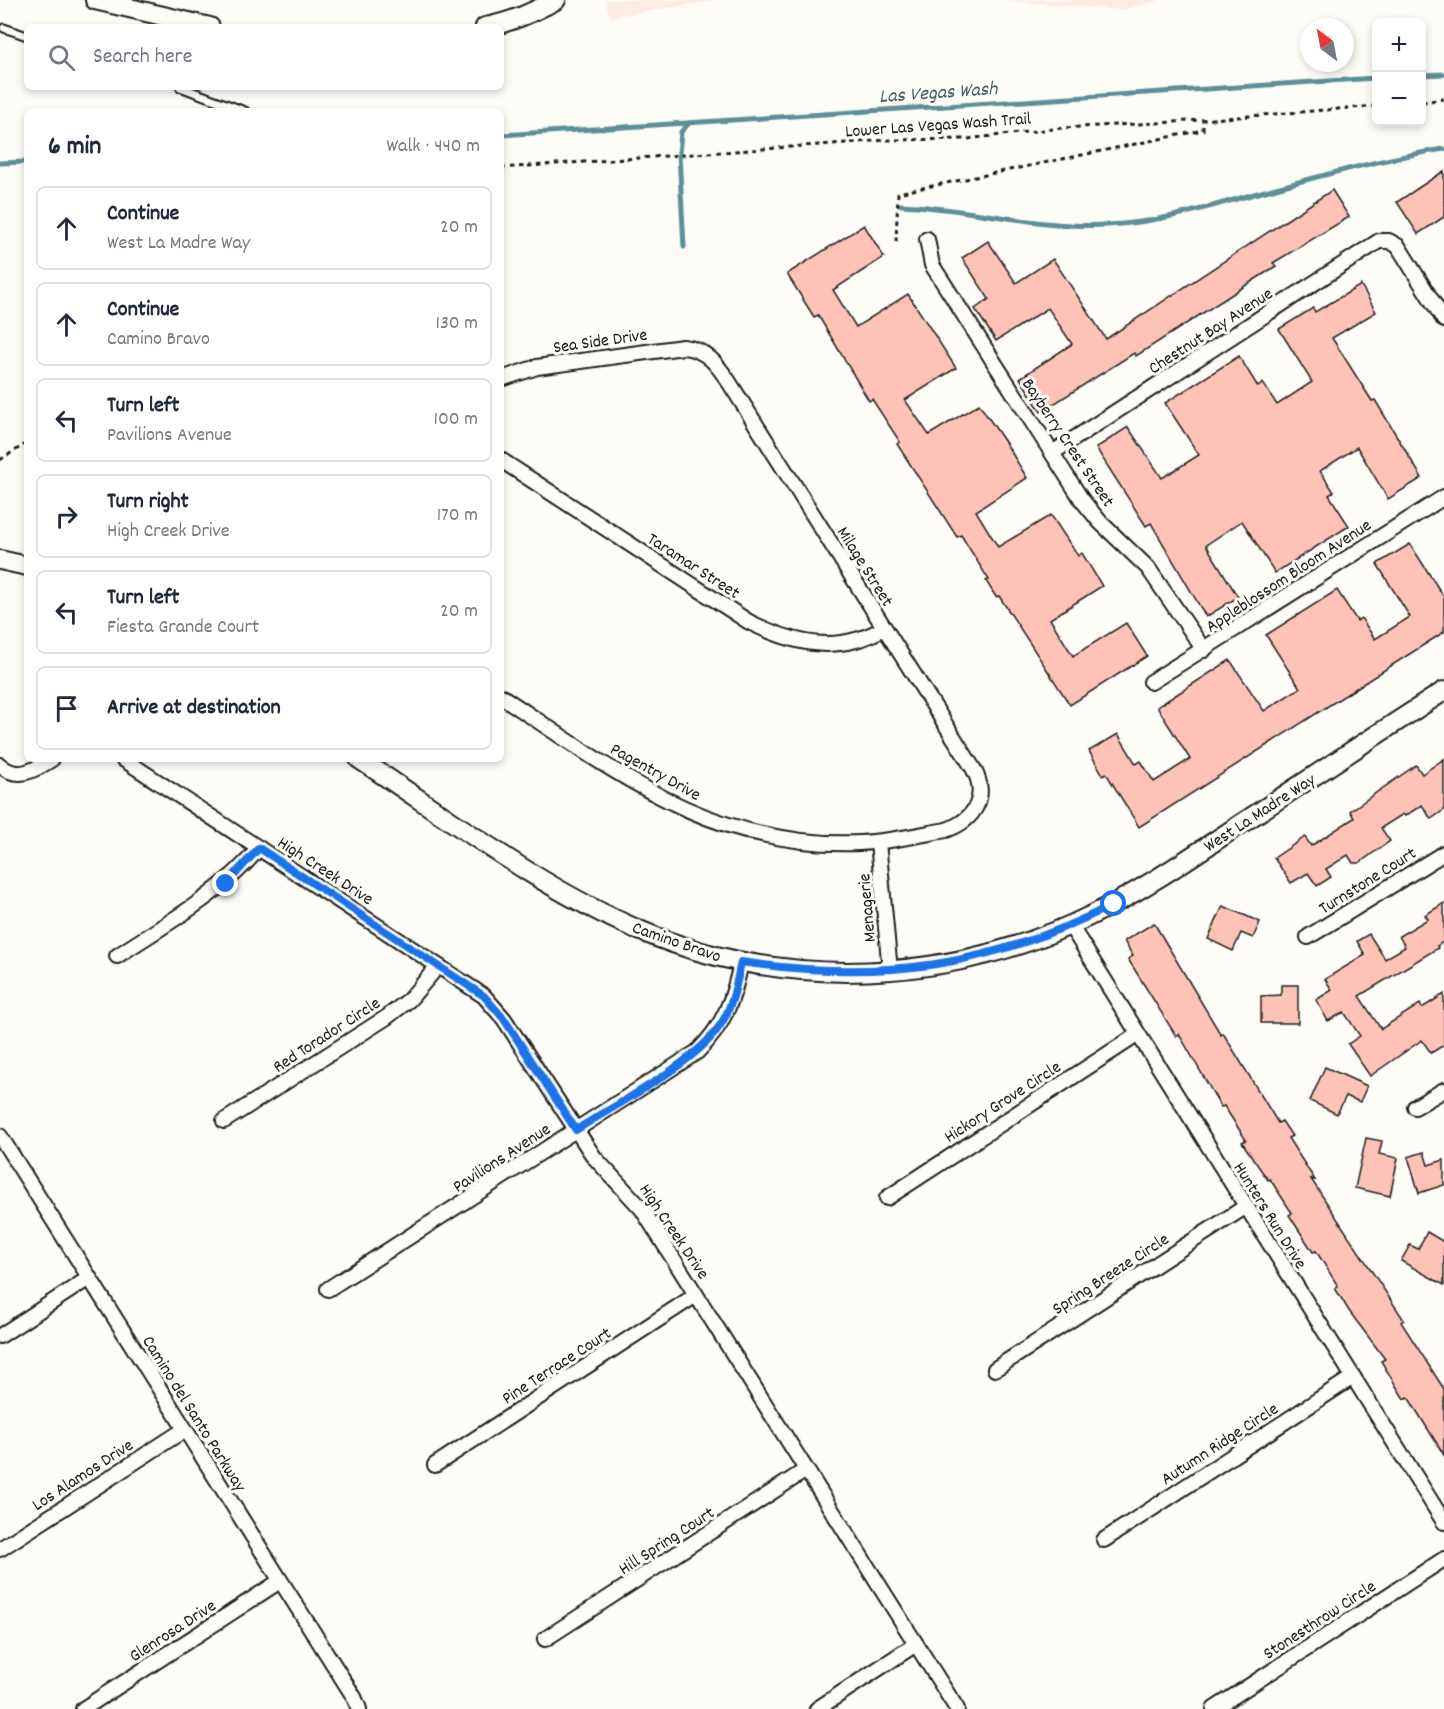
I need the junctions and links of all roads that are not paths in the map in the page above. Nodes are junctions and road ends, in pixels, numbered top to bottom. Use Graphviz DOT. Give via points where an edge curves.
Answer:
graph roads {
  1 [pos="94,0"];
  2 [pos="556,0"];
  3 [pos="197,24"];
  4 [pos="498,24"];
  5 [pos="4,28"];
  6 [pos="24,35"];
  7 [pos="188,90"];
  8 [pos="237,108"];
  9 [pos="927,239"];
  10 [pos="1444,320"];
  11 [pos="705,353"];
  12 [pos="504,378"];
  13 [pos="1052,453"];
  14 [pos="504,462"];
  15 [pos="1442,504"];
  16 [pos="0,560"];
  17 [pos="24,565"];
  18 [pos="884,628"];
  19 [pos="1204,650"];
  20 [pos="1151,682"];
  21 [pos="1444,691"];
  22 [pos="504,698"];
  23 [pos="47,762"];
  24 [pos="128,762"];
  25 [pos="363,762"];
  26 [pos="0,765"];
  27 [pos="978,805"];
  28 [pos="878,842"];
  29 [pos="259,848"];
  30 [pos="1444,853"];
  31 [pos="1070,925"];
  32 [pos="1308,937"];
  33 [pos="117,956"];
  34 [pos="741,962"];
  35 [pos="438,966"];
  36 [pos="891,971"];
  37 [pos="1137,1035"];
  38 [pos="1444,1090"];
  39 [pos="1415,1107"];
  40 [pos="224,1121"];
  41 [pos="576,1130"];
  42 [pos="0,1136"];
  43 [pos="887,1198"];
  44 [pos="1245,1207"];
  45 [pos="89,1278"];
  46 [pos="328,1289"];
  47 [pos="696,1295"];
  48 [pos="0,1336"];
  49 [pos="995,1369"];
  50 [pos="1353,1377"];
  51 [pos="184,1430"];
  52 [pos="435,1465"];
  53 [pos="806,1470"];
  54 [pos="1444,1522"];
  55 [pos="1104,1540"];
  56 [pos="0,1549"];
  57 [pos="1444,1559"];
  58 [pos="280,1581"];
  59 [pos="545,1639"];
  60 [pos="916,1644"];
  61 [pos="83,1709"];
  62 [pos="359,1709"];
  63 [pos="817,1709"];
  64 [pos="957,1709"];
  65 [pos="1214,1709"];
  1 -- 3 [label="street"];
  2 -- 4 [label="street"];
  5 -- 6 [label="lane"];
  7 -- 8 [label="lane"];
  9 -- 13 [label="street, Bayberry Crest Street" via="932,265"];
  10 -- 13 [label="street, Chestnut Bay Avenue" via="1398,246 1389,241 1379,242"];
  11 -- 12 [label="street, Sea Side Drive" via="675,348 537,367"];
  11 -- 18 [label="street, Milage Street" via="729,382"];
  13 -- 19 [label="street, Bayberry Crest Street" via="1100,522 1148,568"];
  14 -- 18 [label="street, Taramar Street" via="766,630 798,642 829,646 855,642"];
  15 -- 19 [label="street, Appleblossom Bloom Avenue"];
  16 -- 17 [label="street"];
  18 -- 27 [label="street, Milage Street" via="978,777"];
  19 -- 20 [label="street, Appleblossom Bloom Avenue"];
  21 -- 31 [label="street, West La Madre Way" via="1158,877"];
  22 -- 28 [label="street, Pagentry Drive" via="641,788 706,818 751,832 799,840"];
  23 -- 26 [label="street" via="34,770 14,774"];
  24 -- 29 [label="street, High Creek Drive"];
  25 -- 34 [label="street, Camino Bravo" via="590,907 666,940"];
  27 -- 28 [label="street, Pagentry Drive" via="956,827"];
  28 -- 36 [label="street, Menagerie"];
  29 -- 33 [label="street" via="217,891"];
  29 -- 35 [label="street, High Creek Drive"];
  30 -- 32 [label="street, Turnstone Court"];
  31 -- 36 [label="street, Camino Bravo" via="971,958"];
  31 -- 37 [label="street, Hunters Run Drive"];
  34 -- 36 [label="street, Camino Bravo" via="817,971"];
  34 -- 41 [label="street, Pavilions Avenue" via="731,1005 707,1042 685,1061"];
  35 -- 40 [label="street, Red Torador Circle" via="409,1000 387,1017"];
  35 -- 41 [label="street, High Creek Drive" via="484,996 504,1019"];
  37 -- 43 [label="street, Hickory Grove Circle"];
  37 -- 44 [label="street, Hunters Run Drive"];
  38 -- 39 [label="street"];
  41 -- 46 [label="street, Pavilions Avenue"];
  41 -- 47 [label="street, High Creek Drive" via="601,1167 639,1204"];
  42 -- 45 [label="street, Camino del Santo Parkway"];
  44 -- 49 [label="street, Spring Breeze Circle"];
  44 -- 50 [label="street, Hunters Run Drive"];
  45 -- 48 [label="street"];
  45 -- 51 [label="street, Camino del Santo Parkway"];
  47 -- 52 [label="street, Pine Terrace Court"];
  47 -- 53 [label="street, High Creek Drive"];
  50 -- 54 [label="street, Hunters Run Drive"];
  50 -- 55 [label="street, Autumn Ridge Circle"];
  51 -- 56 [label="street, Los Alamos Drive"];
  51 -- 58 [label="street, Camino del Santo Parkway"];
  53 -- 59 [label="street, Hill Spring Court"];
  53 -- 60 [label="street, High Creek Drive"];
  57 -- 65 [label="street, Stonesthrow Circle"];
  58 -- 61 [label="street, Glenrosa Drive"];
  58 -- 62 [label="street, Camino del Santo Parkway"];
  60 -- 63 [label="street"];
  60 -- 64 [label="street, High Creek Drive"];
}
